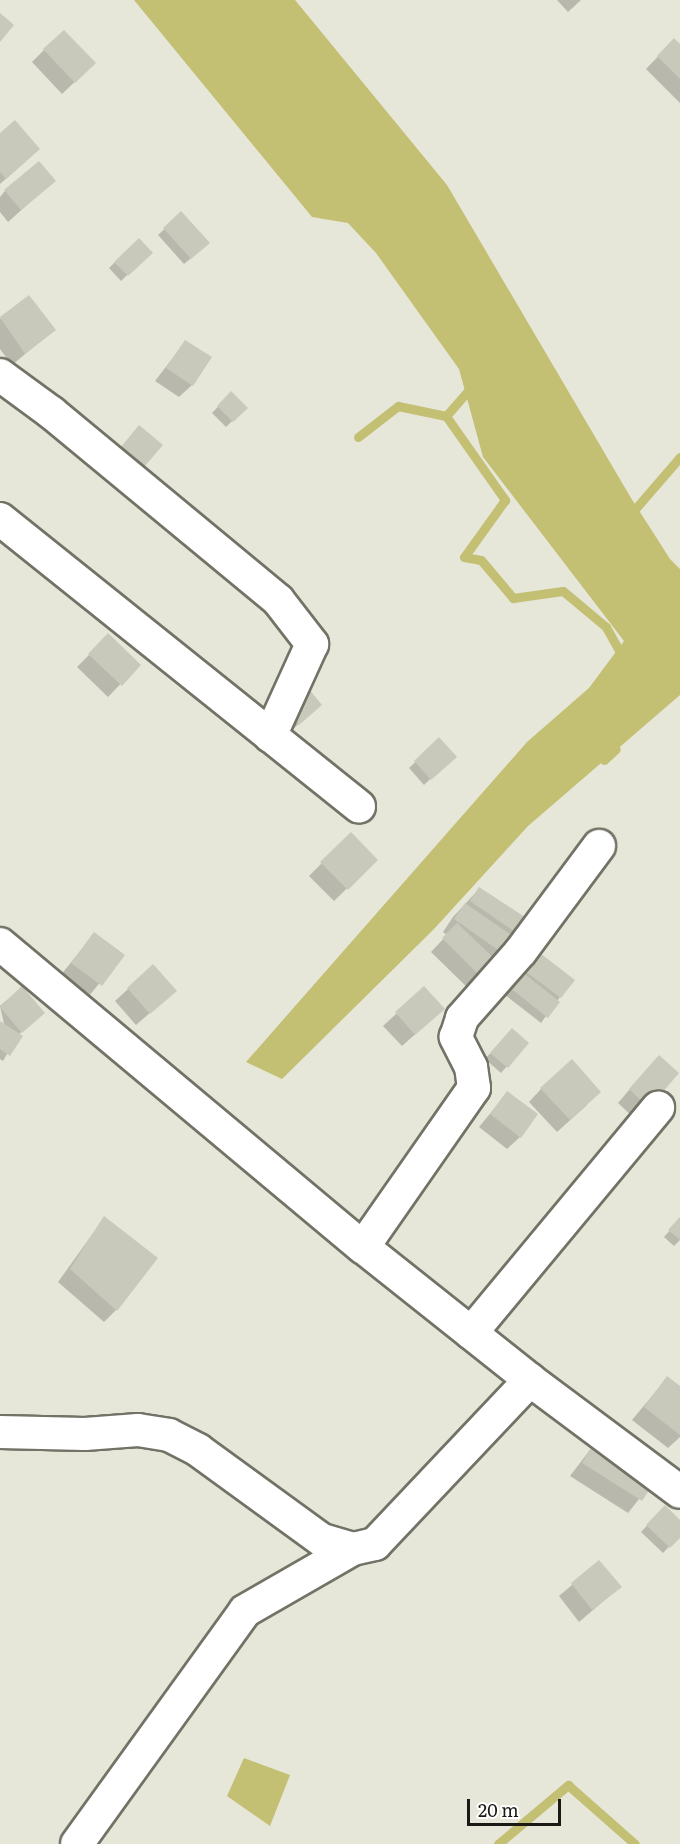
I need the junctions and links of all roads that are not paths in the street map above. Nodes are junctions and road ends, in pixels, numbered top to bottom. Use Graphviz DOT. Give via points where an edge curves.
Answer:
graph roads {
  1 [pos="0,375"];
  2 [pos="0,519"];
  3 [pos="270,736"];
  4 [pos="359,807"];
  5 [pos="599,846"];
  6 [pos="0,944"];
  7 [pos="658,1108"];
  8 [pos="363,1247"];
  9 [pos="471,1333"];
  10 [pos="530,1380"];
  11 [pos="0,1432"];
  12 [pos="680,1492"];
  13 [pos="353,1549"];
  14 [pos="77,1844"];
  1 -- 3 [label="street" via="52,413 278,600 312,644"];
  2 -- 3 [label="street"];
  3 -- 4 [label="street"];
  5 -- 8 [label="street" via="521,951 462,1018 456,1037 471,1067 474,1088"];
  6 -- 8 [label="street"];
  7 -- 9 [label="street"];
  8 -- 9 [label="street"];
  9 -- 10 [label="street"];
  10 -- 12 [label="street"];
  10 -- 13 [label="street" via="375,1544"];
  11 -- 13 [label="street" via="85,1434 138,1430 169,1435 198,1450 322,1540"];
  13 -- 14 [label="street" via="245,1611"];
}
